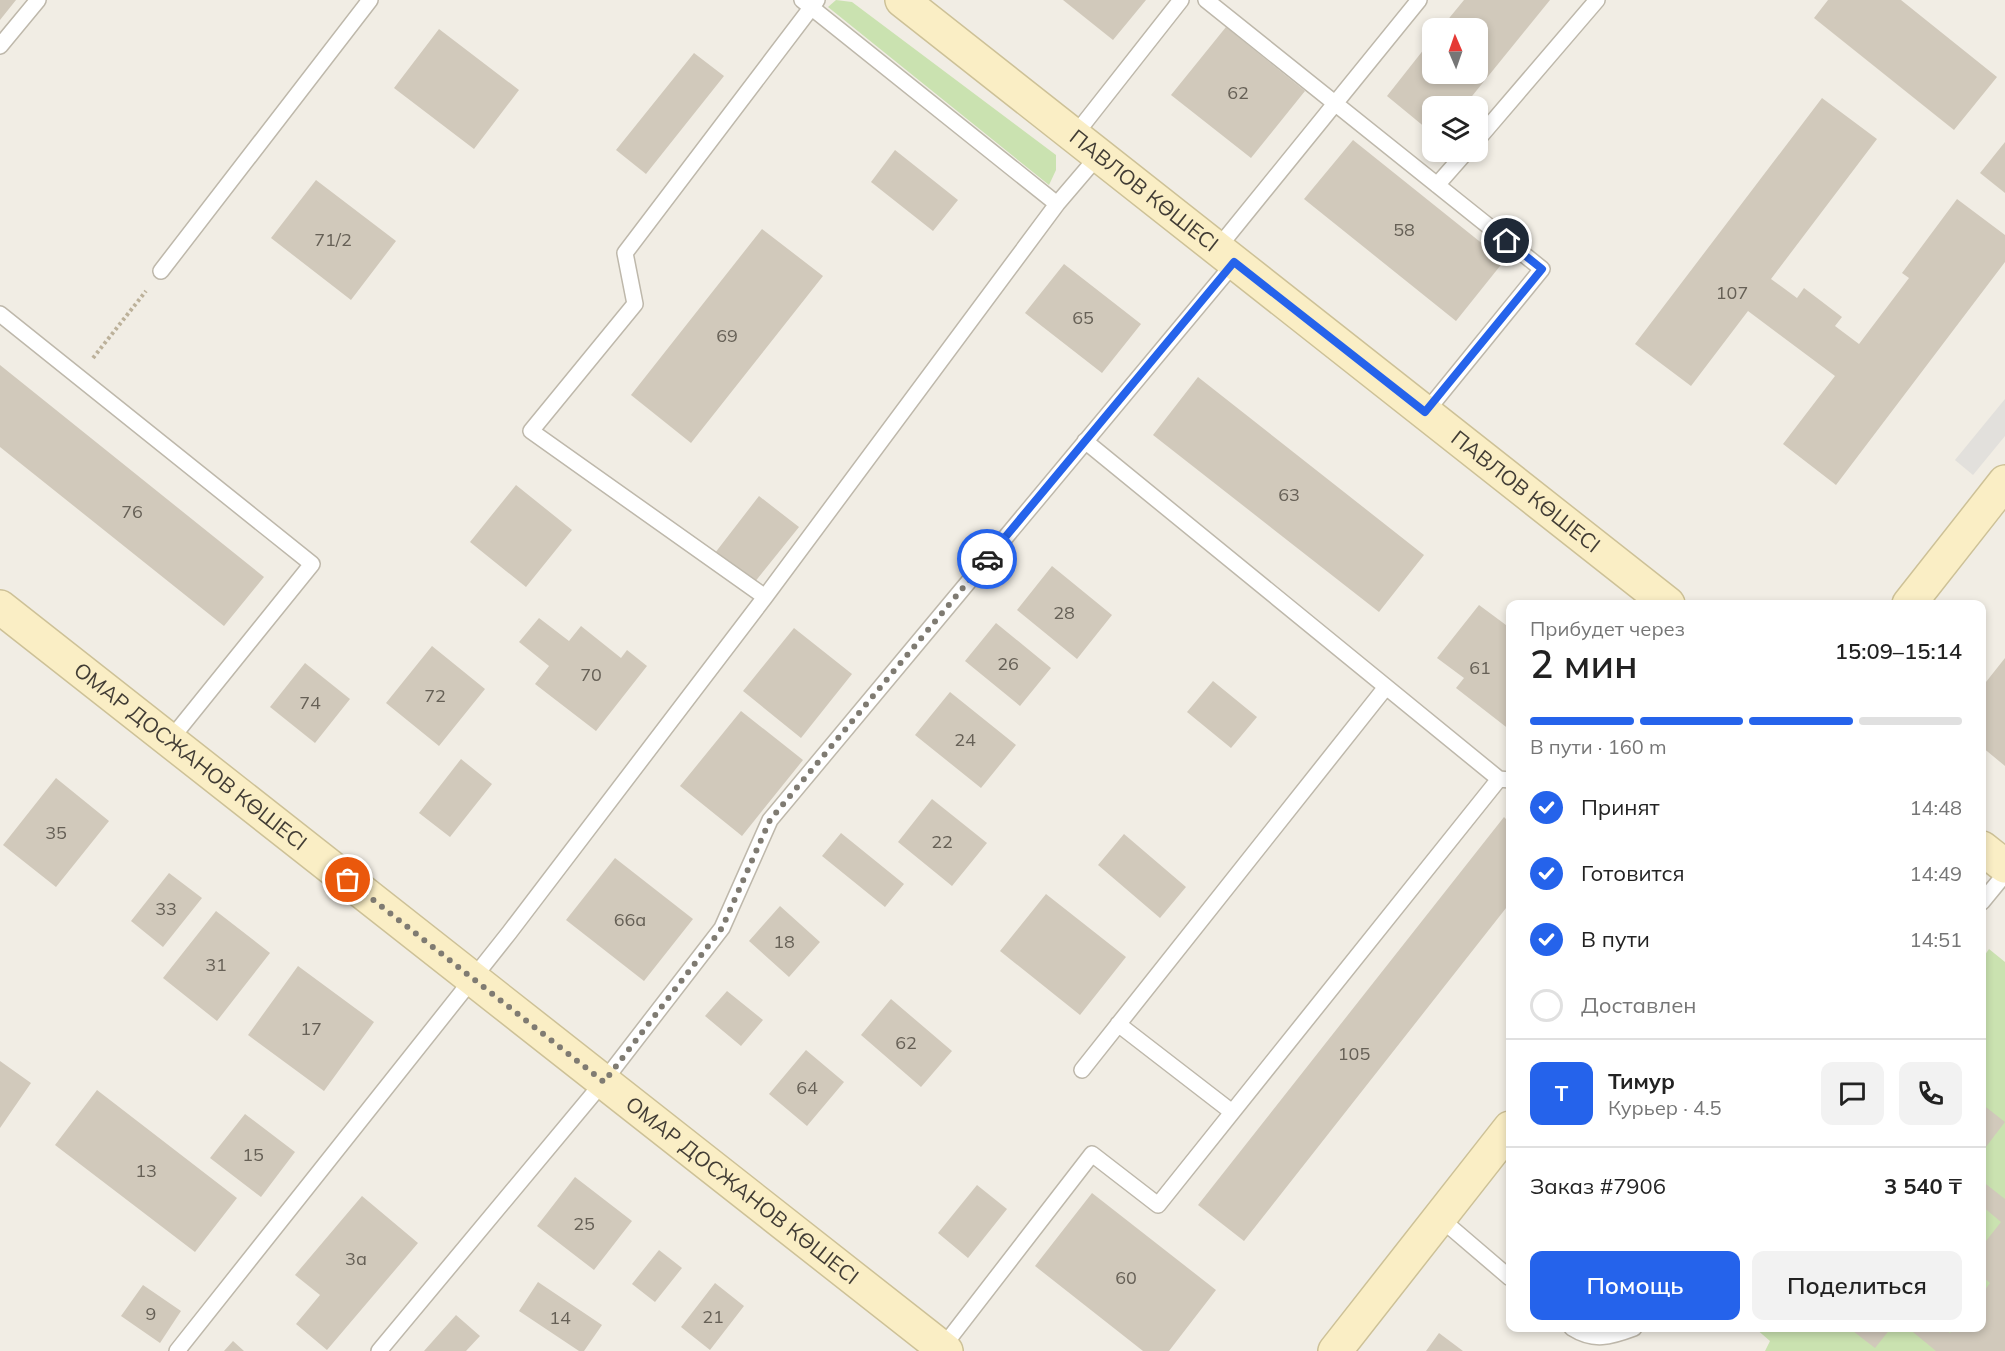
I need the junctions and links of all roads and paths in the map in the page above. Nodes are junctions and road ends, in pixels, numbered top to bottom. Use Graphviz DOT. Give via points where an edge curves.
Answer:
graph roads {
  1 [pos="38,0"];
  2 [pos="370,0"];
  3 [pos="902,0"];
  4 [pos="1181,0"];
  5 [pos="1206,0"];
  6 [pos="1419,0"];
  7 [pos="1598,0"];
  8 [pos="810,3"];
  9 [pos="0,46"];
  10 [pos="1335,104"];
  11 [pos="1488,127"];
  12 [pos="1086,146"];
  13 [pos="1457,162"];
  14 [pos="1437,185"];
  15 [pos="1057,204"];
  16 [pos="1226,256"];
  17 [pos="161,271"];
  18 [pos="0,314"];
  19 [pos="78,376"];
  20 [pos="1425,412"];
  21 [pos="1085,441"];
  22 [pos="2005,482"];
  23 [pos="765,597"];
  24 [pos="1663,600"];
  25 [pos="1912,600"];
  26 [pos="0,607"];
  27 [pos="1386,687"];
  28 [pos="170,740"];
  29 [pos="1505,780"];
  30 [pos="1986,851"];
  31 [pos="2005,866"];
  32 [pos="2005,874"];
  33 [pos="1986,897"];
  34 [pos="473,978"];
  35 [pos="1118,1024"];
  36 [pos="1082,1070"];
  37 [pos="604,1082"];
  38 [pos="1232,1112"];
  39 [pos="1506,1133"];
  40 [pos="1441,1219"];
  41 [pos="1506,1275"];
  42 [pos="1578,1332"];
  43 [pos="1622,1332"];
  44 [pos="944,1349"];
  45 [pos="177,1351"];
  46 [pos="379,1351"];
  47 [pos="1335,1351"];
  1 -- 9 [label="lane"];
  2 -- 17 [label="lane"];
  3 -- 12 [label="street, ПАВЛОВ КӨШЕСІ"];
  4 -- 12 [label="lane"];
  5 -- 10 [label="lane"];
  6 -- 10 [label="lane"];
  7 -- 11 [label="lane"];
  8 -- 15 [label="lane"];
  8 -- 23 [label="lane" via="625,253 635,304 531,431"];
  10 -- 14 [label="lane"];
  10 -- 16 [label="lane"];
  12 -- 15 [label="lane"];
  12 -- 16 [label="street, ПАВЛОВ КӨШЕСІ"];
  13 -- 14 [label="lane"];
  14 -- 20 [label="lane" via="1542,269"];
  15 -- 23 [label="lane"];
  16 -- 20 [label="street, ПАВЛОВ КӨШЕСІ"];
  16 -- 21 [label="lane"];
  17 -- 19 [label="path"];
  18 -- 19 [label="lane"];
  19 -- 28 [label="lane" via="312,564"];
  20 -- 24 [label="street, ПАВЛОВ КӨШЕСІ"];
  21 -- 27 [label="lane"];
  21 -- 37 [label="lane" via="770,820 722,928"];
  22 -- 25 [label="street"];
  23 -- 34 [label="lane"];
  26 -- 28 [label="street, ОМАР ДОСЖАНОВ КӨШЕСІ"];
  27 -- 29 [label="lane"];
  27 -- 35 [label="lane"];
  28 -- 34 [label="street, ОМАР ДОСЖАНОВ КӨШЕСІ"];
  29 -- 38 [label="lane"];
  30 -- 31 [label="street"];
  32 -- 33 [label="lane"];
  34 -- 37 [label="street, ОМАР ДОСЖАНОВ КӨШЕСІ"];
  34 -- 45 [label="lane"];
  35 -- 36 [label="lane"];
  35 -- 38 [label="lane"];
  37 -- 44 [label="street, ОМАР ДОСЖАНОВ КӨШЕСІ"];
  37 -- 46 [label="lane"];
  38 -- 44 [label="lane" via="1158,1205 1092,1154"];
  39 -- 40 [label="street"];
  40 -- 41 [label="lane"];
  40 -- 47 [label="street"];
  42 -- 43 [label="lane" via="1605,1338"];
}
